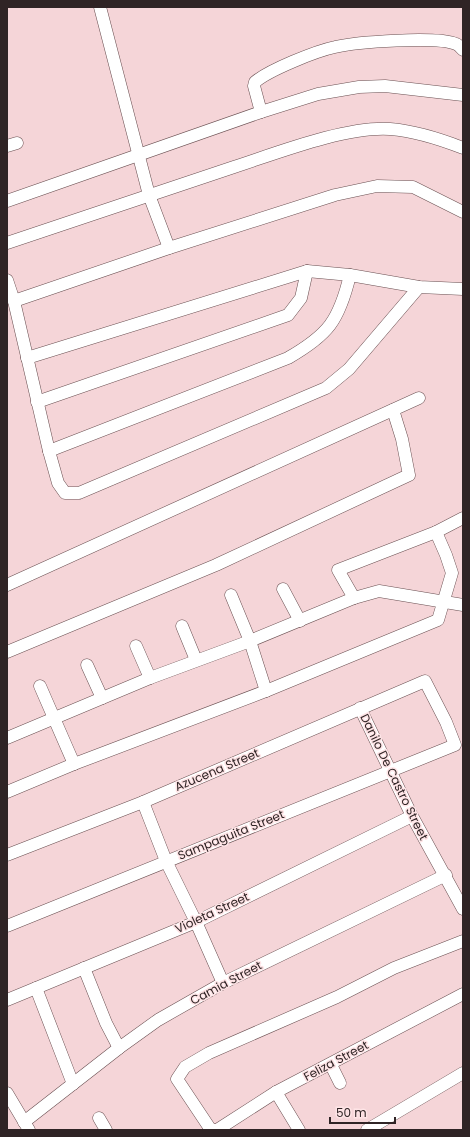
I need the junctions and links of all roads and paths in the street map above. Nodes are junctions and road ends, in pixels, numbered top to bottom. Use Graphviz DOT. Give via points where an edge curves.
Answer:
graph roads {
  1 [pos="100,7"];
  2 [pos="463,50"];
  3 [pos="463,95"];
  4 [pos="261,112"];
  5 [pos="463,148"];
  6 [pos="138,155"];
  7 [pos="149,195"];
  8 [pos="7,201"];
  9 [pos="463,212"];
  10 [pos="7,244"];
  11 [pos="169,248"];
  12 [pos="307,271"];
  13 [pos="350,275"];
  14 [pos="7,280"];
  15 [pos="419,287"];
  16 [pos="463,289"];
  17 [pos="14,301"];
  18 [pos="27,358"];
  19 [pos="419,398"];
  20 [pos="37,402"];
  21 [pos="393,410"];
  22 [pos="49,451"];
  23 [pos="463,518"];
  24 [pos="436,532"];
  25 [pos="7,584"];
  26 [pos="283,589"];
  27 [pos="231,595"];
  28 [pos="354,598"];
  29 [pos="444,602"];
  30 [pos="463,605"];
  31 [pos="300,621"];
  32 [pos="182,626"];
  33 [pos="250,641"];
  34 [pos="136,646"];
  35 [pos="7,652"];
  36 [pos="196,660"];
  37 [pos="87,665"];
  38 [pos="150,678"];
  39 [pos="40,686"];
  40 [pos="266,691"];
  41 [pos="102,698"];
  42 [pos="360,708"];
  43 [pos="54,718"];
  44 [pos="7,738"];
  45 [pos="455,745"];
  46 [pos="74,764"];
  47 [pos="392,771"];
  48 [pos="7,792"];
  49 [pos="143,802"];
  50 [pos="412,816"];
  51 [pos="7,856"];
  52 [pos="166,860"];
  53 [pos="446,875"];
  54 [pos="463,909"];
  55 [pos="196,922"];
  56 [pos="7,926"];
  57 [pos="463,940"];
  58 [pos="84,968"];
  59 [pos="223,983"];
  60 [pos="36,988"];
  61 [pos="463,994"];
  62 [pos="7,1000"];
  63 [pos="119,1048"];
  64 [pos="331,1065"];
  65 [pos="463,1073"];
  66 [pos="340,1083"];
  67 [pos="73,1084"];
  68 [pos="276,1092"];
  69 [pos="7,1093"];
  70 [pos="99,1118"];
  71 [pos="27,1126"];
  72 [pos="106,1130"];
  73 [pos="211,1130"];
  74 [pos="299,1130"];
  75 [pos="367,1130"];
  1 -- 6 [label="street"];
  2 -- 4 [label="street" via="457,44 428,40 336,46 300,59 255,82"];
  3 -- 4 [label="street" via="385,86 358,87 318,94"];
  4 -- 6 [label="street"];
  5 -- 7 [label="street" via="435,138 390,129 367,130 273,154"];
  6 -- 7 [label="street"];
  6 -- 8 [label="street"];
  7 -- 10 [label="street"];
  7 -- 11 [label="street"];
  9 -- 11 [label="street" via="413,187 377,186 335,195"];
  11 -- 17 [label="street"];
  12 -- 13 [label="street"];
  12 -- 18 [label="street"];
  12 -- 20 [label="street" via="301,298 288,315"];
  13 -- 15 [label="street"];
  13 -- 22 [label="street" via="344,299 332,325 310,345 293,355"];
  14 -- 17 [label="street"];
  15 -- 16 [label="street"];
  15 -- 22 [label="street" via="348,369 326,388 314,394 79,493 65,493 62,489"];
  17 -- 18 [label="street"];
  18 -- 20 [label="street"];
  19 -- 21 [label="street"];
  20 -- 22 [label="street"];
  21 -- 25 [label="street"];
  21 -- 35 [label="street" via="409,475 216,565"];
  23 -- 24 [label="street"];
  24 -- 28 [label="street" via="338,570"];
  24 -- 29 [label="street" via="452,573"];
  26 -- 31 [label="street"];
  27 -- 33 [label="street"];
  28 -- 29 [label="street" via="379,591"];
  28 -- 31 [label="street"];
  29 -- 30 [label="street"];
  29 -- 40 [label="street" via="438,620"];
  31 -- 33 [label="street"];
  32 -- 36 [label="street"];
  33 -- 36 [label="street"];
  33 -- 40 [label="street"];
  34 -- 38 [label="street"];
  36 -- 38 [label="street"];
  37 -- 41 [label="street"];
  38 -- 41 [label="street"];
  39 -- 43 [label="street"];
  40 -- 46 [label="street"];
  41 -- 43 [label="street"];
  42 -- 45 [label="street, Azucena Street" via="425,681"];
  42 -- 47 [label="street, Danilo De Castro Street"];
  42 -- 49 [label="street, Azucena Street"];
  43 -- 44 [label="street"];
  43 -- 46 [label="street"];
  45 -- 47 [label="street, Sampaguita Street"];
  46 -- 48 [label="street"];
  47 -- 50 [label="street, Danilo De Castro Street"];
  47 -- 52 [label="street, Sampaguita Street"];
  49 -- 51 [label="street, Azucena Street"];
  49 -- 52 [label="street"];
  50 -- 53 [label="street, Danilo De Castro Street"];
  50 -- 55 [label="street, Violeta Street"];
  52 -- 55 [label="street"];
  52 -- 56 [label="street, Sampaguita Street"];
  53 -- 54 [label="street, Danilo De Castro Street"];
  53 -- 59 [label="street, Camia Street"];
  55 -- 58 [label="street, Violeta Street"];
  55 -- 59 [label="street"];
  57 -- 73 [label="street" via="394,968 337,997 209,1053 185,1067 177,1079"];
  58 -- 60 [label="street, Violeta Street"];
  58 -- 63 [label="street"];
  59 -- 63 [label="street, Camia Street" via="158,1020"];
  60 -- 62 [label="street, Violeta Street"];
  60 -- 67 [label="street"];
  61 -- 64 [label="street, Feliza Street"];
  63 -- 67 [label="street, Camia Street"];
  64 -- 66 [label="street"];
  64 -- 68 [label="street, Feliza Street"];
  65 -- 75 [label="street"];
  67 -- 71 [label="street, Camia Street"];
  68 -- 73 [label="street, Feliza Street" via="217,1130"];
  68 -- 74 [label="street"];
  69 -- 71 [label="street"];
  70 -- 72 [label="street"];
}
